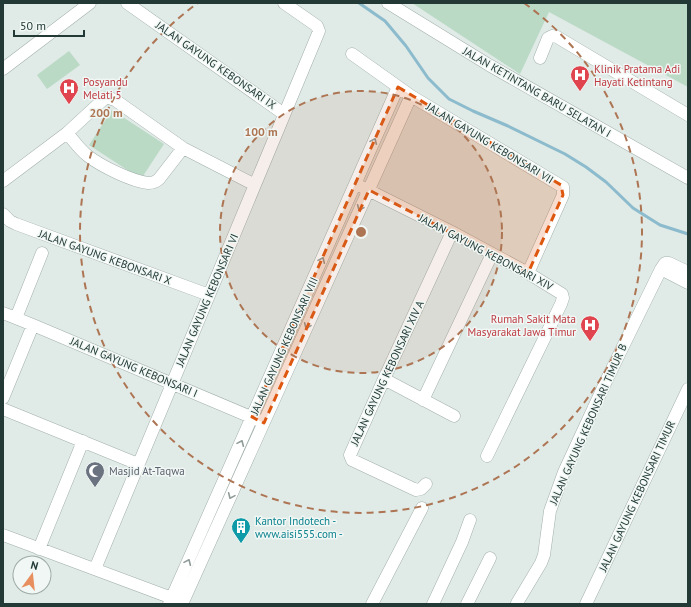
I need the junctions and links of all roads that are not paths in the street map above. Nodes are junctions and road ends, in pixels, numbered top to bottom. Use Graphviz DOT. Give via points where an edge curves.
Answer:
graph roads {
  1 [pos="90,3"];
  2 [pos="127,3"];
  3 [pos="284,3"];
  4 [pos="388,3"];
  5 [pos="352,54"];
  6 [pos="540,58"];
  7 [pos="3,69"];
  8 [pos="398,87"];
  9 [pos="411,96"];
  10 [pos="284,114"];
  11 [pos="688,115"];
  12 [pos="67,133"];
  13 [pos="183,148"];
  14 [pos="688,178"];
  15 [pos="3,181"];
  16 [pos="355,184"];
  17 [pos="254,185"];
  18 [pos="369,190"];
  19 [pos="3,214"];
  20 [pos="452,232"];
  21 [pos="42,253"];
  22 [pos="492,254"];
  23 [pos="661,269"];
  24 [pos="688,272"];
  25 [pos="528,273"];
  26 [pos="688,283"];
  27 [pos="209,295"];
  28 [pos="3,314"];
  29 [pos="16,318"];
  30 [pos="34,325"];
  31 [pos="384,379"];
  32 [pos="172,383"];
  33 [pos="688,389"];
  34 [pos="3,398"];
  35 [pos="422,400"];
  36 [pos="3,409"];
  37 [pos="454,416"];
  38 [pos="252,417"];
  39 [pos="264,423"];
  40 [pos="83,442"];
  41 [pos="486,456"];
  42 [pos="138,464"];
  43 [pos="426,484"];
  44 [pos="422,508"];
  45 [pos="470,520"];
  46 [pos="3,535"];
  47 [pos="39,548"];
  48 [pos="490,558"];
  49 [pos="95,569"];
  50 [pos="177,602"];
  51 [pos="516,603"];
  52 [pos="372,604"];
  53 [pos="433,604"];
  54 [pos="466,604"];
  55 [pos="586,604"];
  1 -- 7 [label="street"];
  2 -- 10 [label="street, JALAN GAYUNG KEBONSARI IX"];
  3 -- 10 [label="street, JALAN GAYUNG KEBONSARI VI" via="317,26 319,31"];
  4 -- 14 [label="street, JALAN KETINTANG BARU SELATAN I" via="489,65"];
  5 -- 8 [label="street, JALAN GAYUNG KEBONSARI VII"];
  6 -- 11 [label="street" via="548,38 557,37"];
  8 -- 9 [label="street, JALAN GAYUNG KEBONSARI VII"];
  16 -- 8 [label="street, JALAN GAYUNG KEBONSARI VIII, one-way"];
  9 -- 18 [label="street, JALAN GAYUNG KEBONSARI VIII"];
  9 -- 25 [label="street, JALAN GAYUNG KEBONSARI VII" via="563,187 563,195"];
  10 -- 17 [label="street, JALAN GAYUNG KEBONSARI VI"];
  12 -- 13 [label="street" via="108,98 115,100"];
  12 -- 13 [label="street" via="82,151 99,164 147,183 159,179"];
  12 -- 15 [label="street"];
  13 -- 17 [label="street"];
  16 -- 18 [label="street, JALAN GAYUNG KEBONSARI XIV"];
  38 -- 16 [label="street, JALAN GAYUNG KEBONSARI VIII, one-way"];
  17 -- 27 [label="street, JALAN GAYUNG KEBONSARI VI"];
  18 -- 20 [label="street, JALAN GAYUNG KEBONSARI XIV"];
  18 -- 39 [label="street, JALAN GAYUNG KEBONSARI VIII, one-way"];
  19 -- 27 [label="street, JALAN GAYUNG KEBONSARI X" via="16,224"];
  20 -- 22 [label="street, JALAN GAYUNG KEBONSARI XIV"];
  20 -- 31 [label="street, JALAN GAYUNG KEBONSARI XIV A"];
  21 -- 29 [label="street"];
  22 -- 25 [label="street, JALAN GAYUNG KEBONSARI XIV"];
  22 -- 35 [label="street"];
  23 -- 24 [label="street" via="667,263"];
  23 -- 26 [label="street"];
  23 -- 51 [label="street, JALAN GAYUNG KEBONSARI TIMUR B" via="564,472 550,511 544,555"];
  25 -- 41 [label="street, JALAN GAYUNG KEBONSARI XIV" via="561,292 563,298"];
  27 -- 32 [label="street, JALAN GAYUNG KEBONSARI VI"];
  28 -- 29 [label="street, JALAN GAYUNG KEBONSARI I"];
  29 -- 30 [label="street, JALAN GAYUNG KEBONSARI I"];
  30 -- 32 [label="street, JALAN GAYUNG KEBONSARI I"];
  30 -- 34 [label="street"];
  31 -- 35 [label="street"];
  31 -- 43 [label="street, JALAN GAYUNG KEBONSARI XIV A" via="350,458 416,490"];
  32 -- 38 [label="street, JALAN GAYUNG KEBONSARI I"];
  32 -- 42 [label="street, JALAN GAYUNG KEBONSARI VI"];
  33 -- 55 [label="street, JALAN GAYUNG KEBONSARI TIMUR"];
  35 -- 37 [label="street"];
  36 -- 40 [label="street"];
  38 -- 39 [label="street, JALAN GAYUNG KEBONSARI I"];
  50 -- 38 [label="street, JALAN GAYUNG KEBONSARI VIII, one-way"];
  39 -- 50 [label="street, JALAN GAYUNG KEBONSARI VIII, one-way"];
  40 -- 42 [label="street"];
  40 -- 47 [label="street"];
  42 -- 49 [label="street, JALAN GAYUNG KEBONSARI VI"];
  44 -- 52 [label="street"];
  45 -- 53 [label="street"];
  46 -- 47 [label="street"];
  47 -- 49 [label="street"];
  48 -- 54 [label="street"];
  49 -- 50 [label="street"];
}
